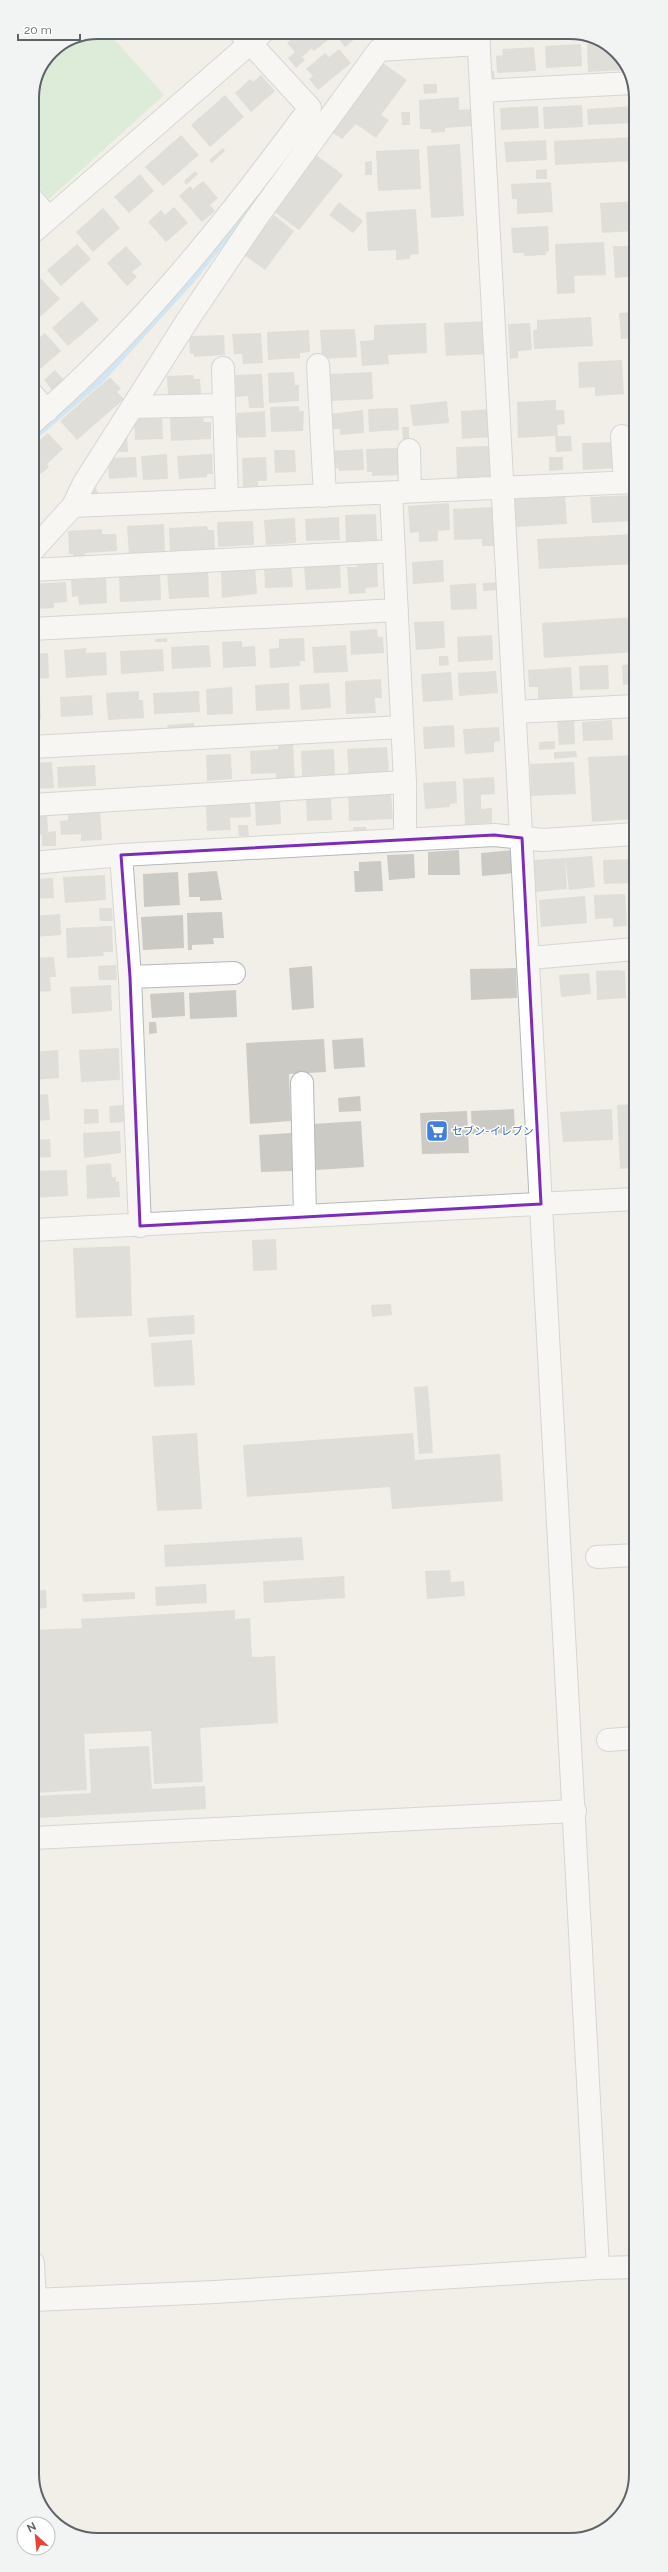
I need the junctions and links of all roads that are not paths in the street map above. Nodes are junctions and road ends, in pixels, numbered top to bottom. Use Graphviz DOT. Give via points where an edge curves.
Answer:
graph roads {
  1 [pos="248,39"];
  2 [pos="253,39"];
  3 [pos="470,39"];
  4 [pos="478,39"];
  5 [pos="627,83"];
  6 [pos="481,91"];
  7 [pos="39,207"];
  8 [pos="49,218"];
  9 [pos="39,227"];
  10 [pos="318,365"];
  11 [pos="223,368"];
  12 [pos="224,405"];
  13 [pos="132,407"];
  14 [pos="40,417"];
  15 [pos="622,436"];
  16 [pos="409,450"];
  17 [pos="629,476"];
  18 [pos="629,482"];
  19 [pos="503,487"];
  20 [pos="401,492"];
  21 [pos="325,496"];
  22 [pos="227,500"];
  23 [pos="73,506"];
  24 [pos="39,543"];
  25 [pos="394,551"];
  26 [pos="39,570"];
  27 [pos="397,610"];
  28 [pos="39,629"];
  29 [pos="629,706"];
  30 [pos="515,712"];
  31 [pos="402,727"];
  32 [pos="39,748"];
  33 [pos="405,782"];
  34 [pos="39,805"];
  35 [pos="629,834"];
  36 [pos="522,838"];
  37 [pos="405,840"];
  38 [pos="121,855"];
  39 [pos="39,862"];
  40 [pos="629,950"];
  41 [pos="530,958"];
  42 [pos="234,973"];
  43 [pos="130,977"];
  44 [pos="302,1083"];
  45 [pos="629,1199"];
  46 [pos="541,1204"];
  47 [pos="305,1216"];
  48 [pos="140,1226"];
  49 [pos="39,1230"];
  50 [pos="629,1556"];
  51 [pos="597,1558"];
  52 [pos="629,1738"];
  53 [pos="608,1740"];
  54 [pos="575,1811"];
  55 [pos="39,1838"];
  56 [pos="629,2267"];
  57 [pos="598,2268"];
  58 [pos="39,2300"];
  1 -- 8 [label="street"];
  2 -- 14 [label="street" via="310,108 231,214 105,358"];
  3 -- 13 [label="street" via="379,50 258,216"];
  4 -- 6 [label="street"];
  5 -- 6 [label="street"];
  6 -- 19 [label="street"];
  7 -- 8 [label="street"];
  8 -- 9 [label="street"];
  10 -- 21 [label="street"];
  11 -- 12 [label="street"];
  12 -- 13 [label="street"];
  12 -- 22 [label="street"];
  13 -- 23 [label="street" via="84,483"];
  15 -- 17 [label="street"];
  16 -- 20 [label="street"];
  18 -- 19 [label="street"];
  19 -- 20 [label="street"];
  19 -- 30 [label="street"];
  20 -- 21 [label="street"];
  20 -- 25 [label="street"];
  21 -- 22 [label="street"];
  22 -- 23 [label="street"];
  23 -- 24 [label="street"];
  25 -- 26 [label="street"];
  25 -- 27 [label="street"];
  27 -- 28 [label="street"];
  27 -- 31 [label="street"];
  29 -- 30 [label="street"];
  30 -- 36 [label="street"];
  31 -- 32 [label="street"];
  31 -- 33 [label="street"];
  33 -- 34 [label="street"];
  33 -- 37 [label="street"];
  35 -- 36 [label="street" via="544,840"];
  36 -- 37 [label="street" via="494,835"];
  36 -- 41 [label="street"];
  37 -- 38 [label="street"];
  38 -- 39 [label="street"];
  38 -- 43 [label="street"];
  40 -- 41 [label="street"];
  41 -- 46 [label="street"];
  42 -- 43 [label="street"];
  43 -- 48 [label="street"];
  44 -- 47 [label="street"];
  45 -- 46 [label="street"];
  46 -- 47 [label="street"];
  46 -- 54 [label="street"];
  47 -- 48 [label="street"];
  48 -- 49 [label="street"];
  50 -- 51 [label="street"];
  52 -- 53 [label="street"];
  54 -- 55 [label="street"];
  54 -- 57 [label="street"];
  56 -- 57 [label="street"];
  57 -- 58 [label="street" via="215,2292"];
}
